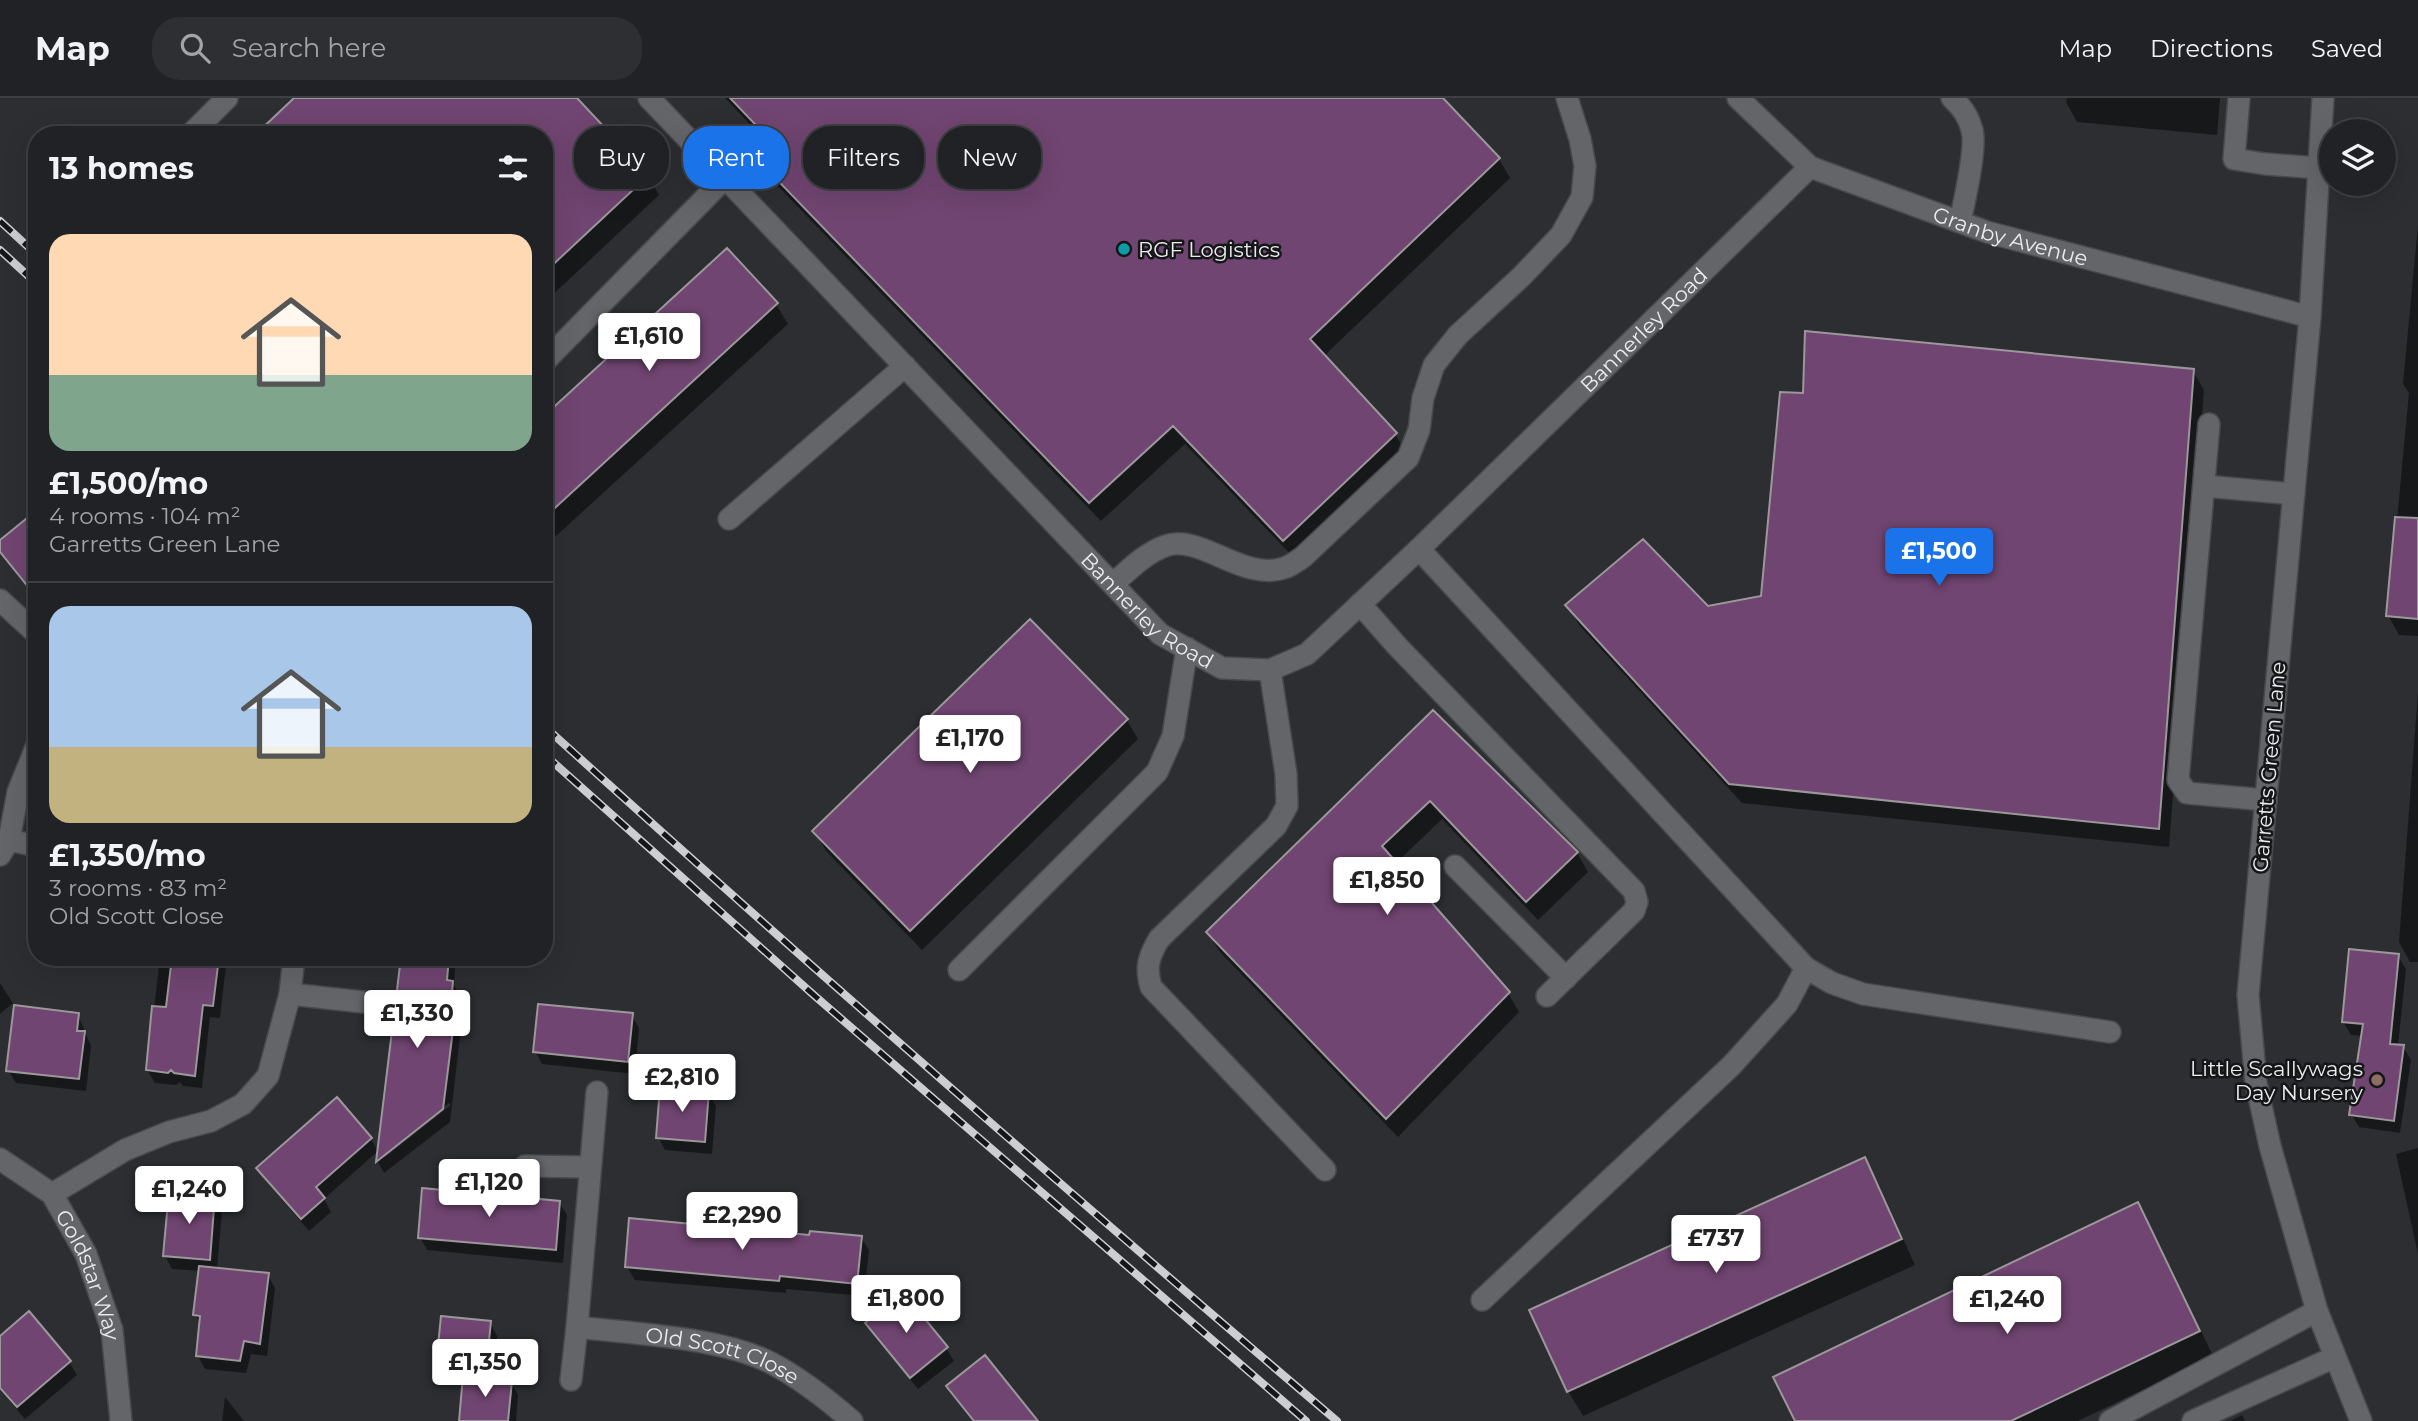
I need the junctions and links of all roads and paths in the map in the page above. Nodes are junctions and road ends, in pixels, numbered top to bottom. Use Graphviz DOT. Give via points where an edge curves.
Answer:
graph roads {
  1 [pos="227,98"];
  2 [pos="649,98"];
  3 [pos="1567,98"];
  4 [pos="1738,98"];
  5 [pos="1952,98"];
  6 [pos="2239,98"];
  7 [pos="2323,98"];
  8 [pos="2322,119"];
  9 [pos="199,126"];
  10 [pos="683,134"];
  11 [pos="1810,167"];
  12 [pos="2319,168"];
  13 [pos="714,189"];
  14 [pos="736,189"];
  15 [pos="1960,222"];
  16 [pos="2310,317"];
  17 [pos="553,353"];
  18 [pos="905,366"];
  19 [pos="2209,425"];
  20 [pos="2204,486"];
  21 [pos="2294,494"];
  22 [pos="729,519"];
  23 [pos="1419,549"];
  24 [pos="1113,584"];
  25 [pos="0,600"];
  26 [pos="1360,604"];
  27 [pos="28,626"];
  28 [pos="1187,649"];
  29 [pos="1270,670"];
  30 [pos="28,767"];
  31 [pos="2266,800"];
  32 [pos="28,847"];
  33 [pos="5,848"];
  34 [pos="1455,866"];
  35 [pos="293,966"];
  36 [pos="1806,968"];
  37 [pos="959,970"];
  38 [pos="1566,978"];
  39 [pos="290,994"];
  40 [pos="1546,996"];
  41 [pos="363,1002"];
  42 [pos="2110,1032"];
  43 [pos="597,1092"];
  44 [pos="0,1159"];
  45 [pos="525,1166"];
  46 [pos="590,1167"];
  47 [pos="1325,1170"];
  48 [pos="52,1194"];
  49 [pos="1482,1300"];
  50 [pos="2317,1311"];
  51 [pos="577,1327"];
  52 [pos="2335,1357"];
  53 [pos="571,1380"];
  54 [pos="121,1421"];
  55 [pos="852,1421"];
  56 [pos="2110,1421"];
  57 [pos="2193,1421"];
  58 [pos="2361,1421"];
  1 -- 9 [label="street"];
  2 -- 10 [label="street, Bannerley Road"];
  3 -- 24 [label="street" via="1585,166 1582,197 1561,235 1458,335 1434,365 1408,458 1304,557 1283,568 1262,570 1195,545 1167,545 1141,559"];
  4 -- 11 [label="street, Granby Avenue"];
  5 -- 15 [label="street" via="1973,132"];
  6 -- 12 [label="street" via="2234,159"];
  7 -- 8 [label="street, Garretts Green Lane"];
  11 -- 15 [label="street, Granby Avenue"];
  11 -- 23 [label="street, Bannerley Road"];
  12 -- 16 [label="street, Garretts Green Lane"];
  13 -- 17 [label="street"];
  14 -- 18 [label="street, Bannerley Road"];
  15 -- 16 [label="street, Granby Avenue"];
  16 -- 21 [label="street, Garretts Green Lane"];
  18 -- 22 [label="street"];
  18 -- 24 [label="street, Bannerley Road"];
  19 -- 20 [label="street"];
  20 -- 21 [label="street"];
  20 -- 31 [label="street" via="2178,780 2187,793"];
  21 -- 31 [label="street, Garretts Green Lane"];
  23 -- 26 [label="street, Bannerley Road"];
  23 -- 36 [label="street"];
  24 -- 28 [label="street, Bannerley Road" via="1160,634"];
  25 -- 27 [label="street"];
  26 -- 29 [label="street, Bannerley Road" via="1307,654"];
  26 -- 38 [label="street" via="1634,891 1634,911"];
  28 -- 29 [label="street, Bannerley Road" via="1222,667"];
  28 -- 37 [label="street" via="1173,736 1157,772"];
  29 -- 47 [label="street" via="1287,806 1276,826 1159,939 1146,972 1151,987"];
  30 -- 33 [label="street"];
  31 -- 50 [label="street, Garretts Green Lane" via="2248,995 2256,1083"];
  32 -- 33 [label="street"];
  34 -- 38 [label="street"];
  35 -- 39 [label="street"];
  36 -- 42 [label="street" via="1863,994"];
  36 -- 49 [label="street" via="1787,1004 1732,1065"];
  38 -- 40 [label="street"];
  39 -- 41 [label="street"];
  39 -- 48 [label="street" via="268,1076 243,1104 211,1121 125,1150"];
  43 -- 46 [label="street"];
  44 -- 48 [label="street, Goldstar Way"];
  45 -- 46 [label="street"];
  46 -- 51 [label="street"];
  48 -- 54 [label="street, Goldstar Way" via="86,1254 112,1330"];
  50 -- 52 [label="street, Garretts Green Lane"];
  50 -- 56 [label="street"];
  51 -- 53 [label="street"];
  51 -- 55 [label="street, Old Scott Close" via="720,1345 772,1363"];
  52 -- 57 [label="street"];
  52 -- 58 [label="street, Garretts Green Lane"];
}
